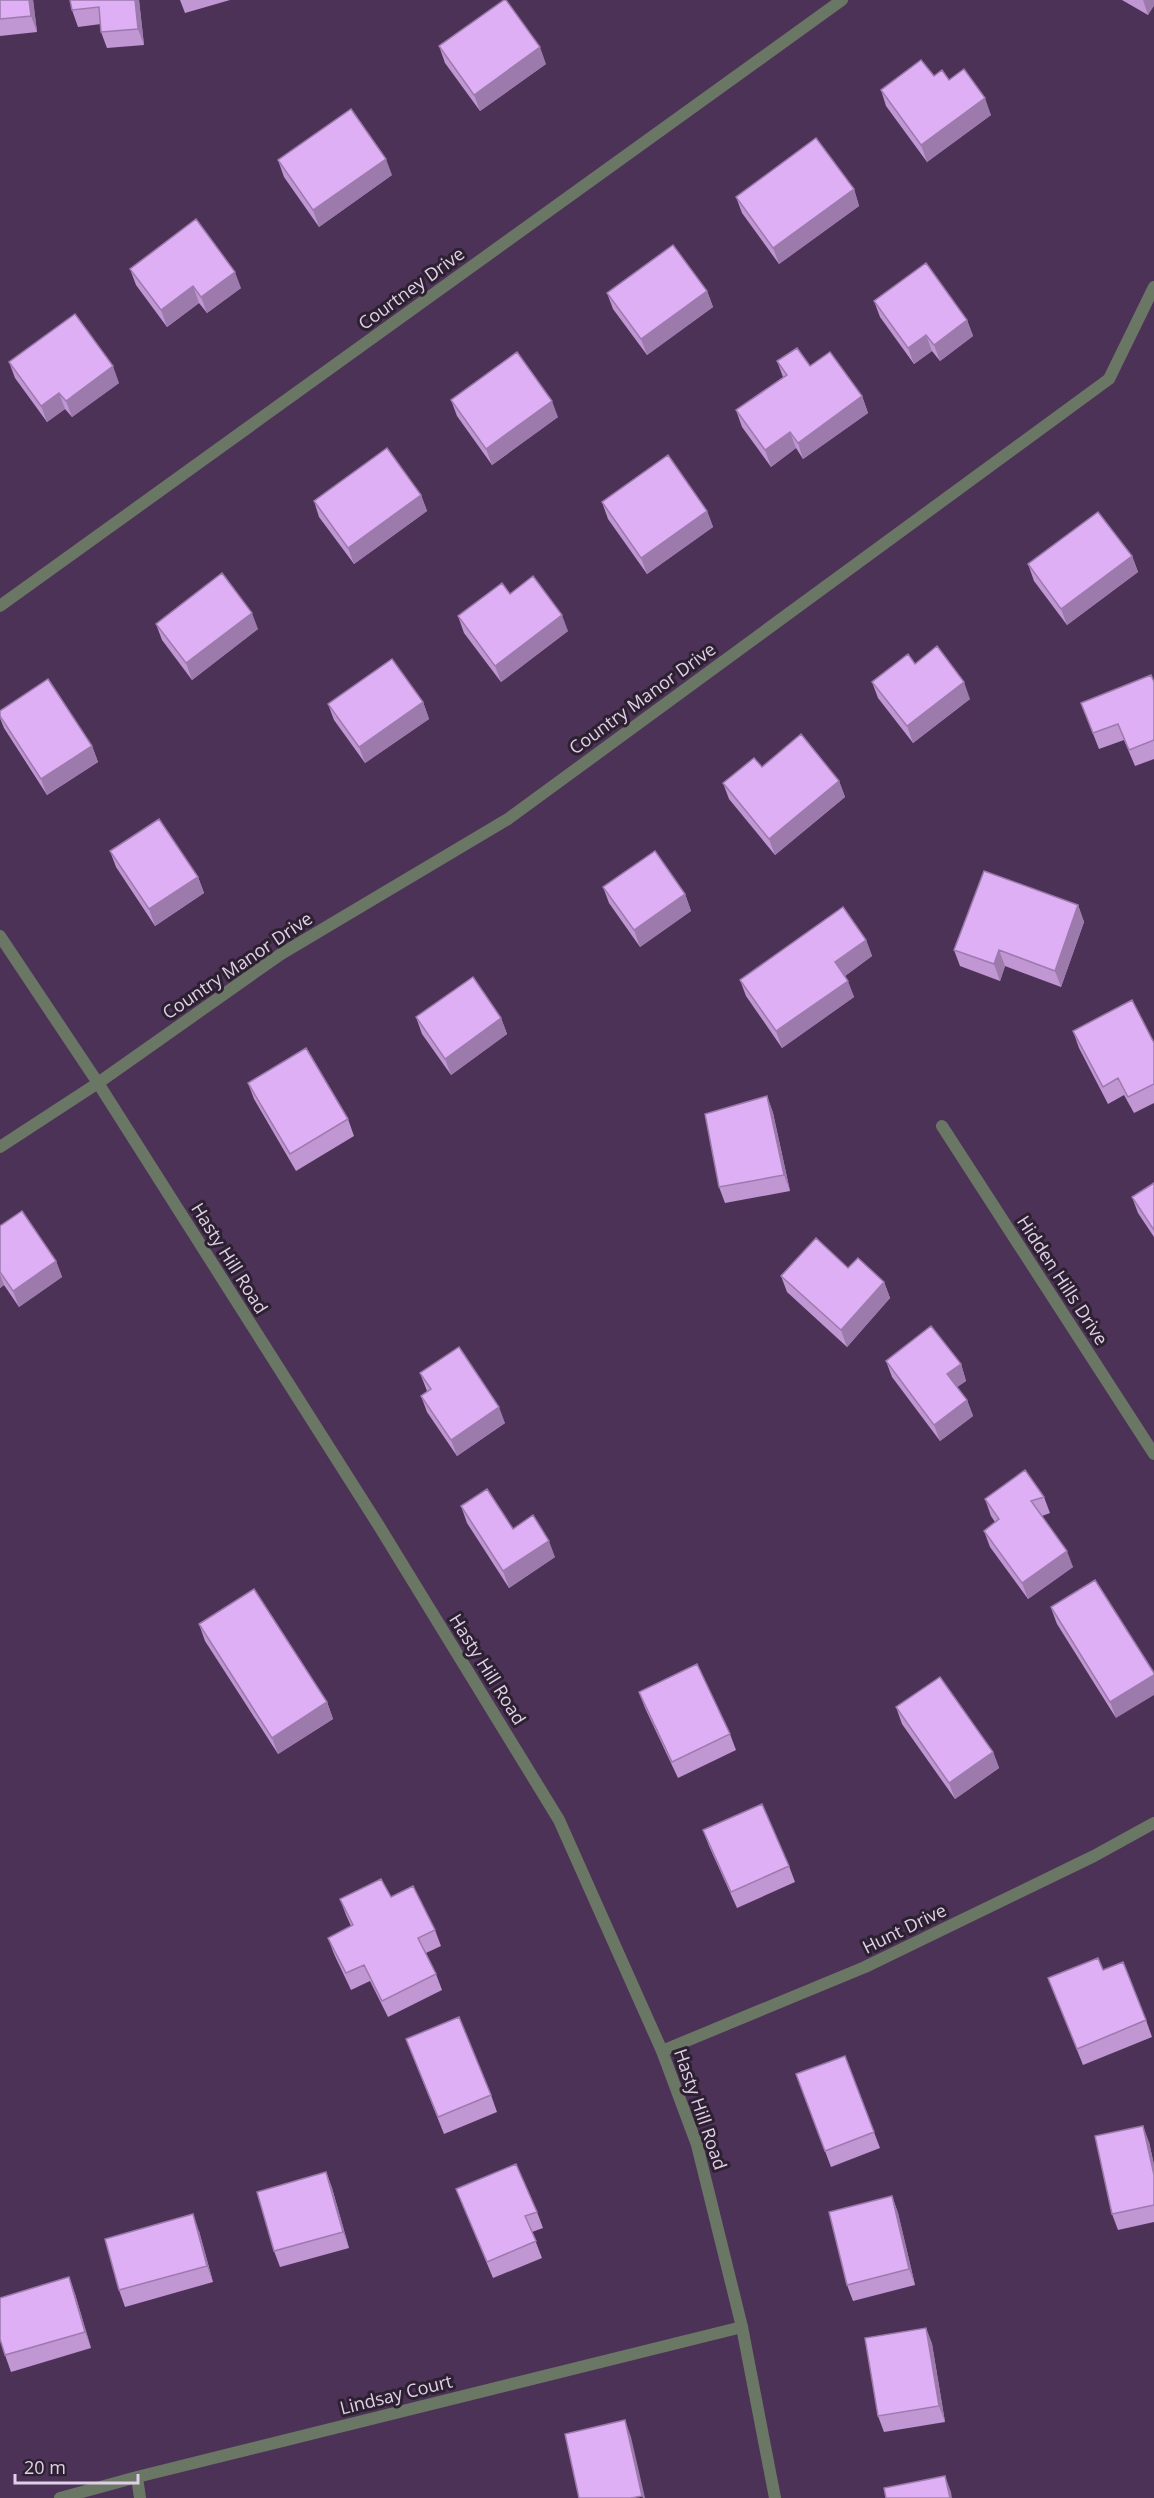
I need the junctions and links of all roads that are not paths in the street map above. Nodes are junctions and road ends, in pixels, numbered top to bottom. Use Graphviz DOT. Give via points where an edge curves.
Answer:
graph roads {
  1 [pos="842,0"];
  2 [pos="1154,287"];
  3 [pos="0,606"];
  4 [pos="0,936"];
  5 [pos="98,1083"];
  6 [pos="942,1126"];
  7 [pos="0,1147"];
  8 [pos="1154,1454"];
  9 [pos="1154,1823"];
  10 [pos="662,2051"];
  11 [pos="742,2327"];
  12 [pos="136,2477"];
  13 [pos="60,2498"];
  14 [pos="141,2498"];
  15 [pos="775,2498"];
  1 -- 3 [label="street, Courtney Drive"];
  2 -- 5 [label="street, Country Manor Drive" via="1109,379 508,819 281,954"];
  4 -- 5 [label="street, Hasty Hill Road"];
  5 -- 7 [label="street, Country Manor Drive"];
  5 -- 10 [label="street, Hasty Hill Road" via="379,1526 559,1820"];
  6 -- 8 [label="street, Hidden Hills Drive"];
  9 -- 10 [label="street, Hunt Drive" via="865,1966"];
  10 -- 11 [label="street, Hasty Hill Road" via="697,2145"];
  11 -- 12 [label="street, Lindsay Court"];
  11 -- 15 [label="street, Hasty Hill Road"];
  12 -- 13 [label="street, Lindsay Court"];
  12 -- 14 [label="street"];
}
